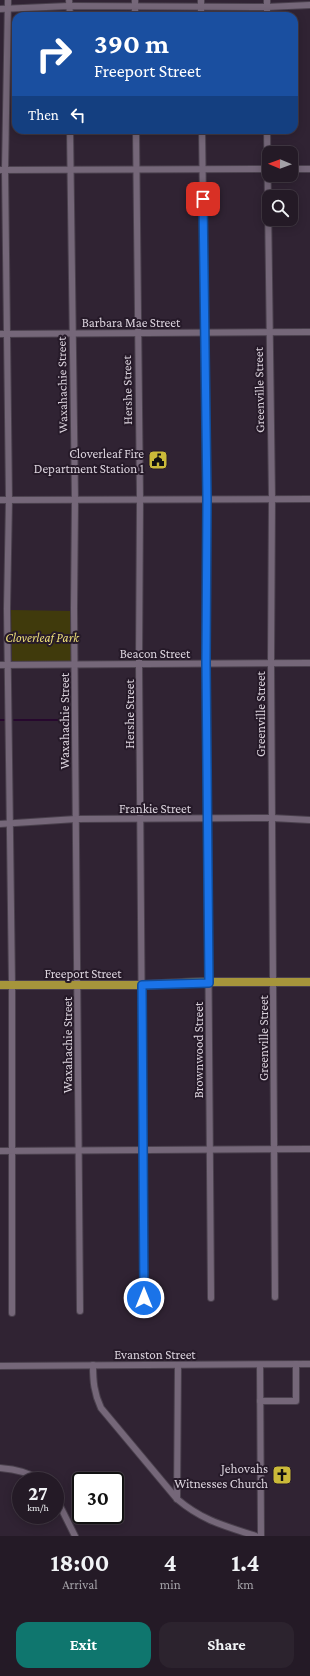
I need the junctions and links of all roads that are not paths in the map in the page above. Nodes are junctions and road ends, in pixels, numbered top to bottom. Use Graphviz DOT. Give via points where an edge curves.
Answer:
graph roads {
  1 [pos="8,0"];
  2 [pos="69,3"];
  3 [pos="135,3"];
  4 [pos="201,3"];
  5 [pos="267,3"];
  6 [pos="310,5"];
  7 [pos="0,8"];
  8 [pos="8,8"];
  9 [pos="70,134"];
  10 [pos="136,134"];
  11 [pos="202,134"];
  12 [pos="268,134"];
  13 [pos="268,146"];
  14 [pos="202,169"];
  15 [pos="262,169"];
  16 [pos="298,169"];
  17 [pos="310,169"];
  18 [pos="2,170"];
  19 [pos="71,170"];
  20 [pos="136,170"];
  21 [pos="268,182"];
  22 [pos="269,332"];
  23 [pos="310,332"];
  24 [pos="137,333"];
  25 [pos="204,333"];
  26 [pos="3,334"];
  27 [pos="72,334"];
  28 [pos="207,499"];
  29 [pos="272,499"];
  30 [pos="310,499"];
  31 [pos="0,500"];
  32 [pos="9,500"];
  33 [pos="75,500"];
  34 [pos="140,500"];
  35 [pos="206,663"];
  36 [pos="271,663"];
  37 [pos="310,663"];
  38 [pos="75,664"];
  39 [pos="140,664"];
  40 [pos="0,665"];
  41 [pos="8,665"];
  42 [pos="272,818"];
  43 [pos="76,819"];
  44 [pos="141,819"];
  45 [pos="207,819"];
  46 [pos="310,820"];
  47 [pos="0,824"];
  48 [pos="9,824"];
  49 [pos="273,982"];
  50 [pos="310,982"];
  51 [pos="209,983"];
  52 [pos="0,985"];
  53 [pos="12,985"];
  54 [pos="77,985"];
  55 [pos="142,985"];
  56 [pos="274,1149"];
  57 [pos="310,1149"];
  58 [pos="79,1150"];
  59 [pos="143,1150"];
  60 [pos="210,1150"];
  61 [pos="0,1151"];
  62 [pos="11,1151"];
  63 [pos="275,1297"];
  64 [pos="144,1298"];
  65 [pos="211,1298"];
  66 [pos="80,1311"];
  67 [pos="12,1313"];
  68 [pos="260,1364"];
  69 [pos="296,1364"];
  70 [pos="310,1364"];
  71 [pos="178,1365"];
  72 [pos="0,1366"];
  73 [pos="93,1366"];
  74 [pos="260,1401"];
  75 [pos="0,1468"];
  76 [pos="22,1472"];
  77 [pos="177,1499"];
  78 [pos="64,1514"];
  79 [pos="75,1536"];
  80 [pos="256,1536"];
  81 [pos="261,1536"];
  1 -- 8 [label="street"];
  2 -- 3 [label="street"];
  2 -- 8 [label="street"];
  3 -- 4 [label="street"];
  4 -- 5 [label="street"];
  5 -- 6 [label="street"];
  7 -- 8 [label="street"];
  8 -- 18 [label="street"];
  9 -- 19 [label="street, Waxahachie Street"];
  10 -- 20 [label="street, Hershe Street"];
  11 -- 14 [label="street, Brownwood Street"];
  12 -- 13 [label="street, Greenville Street"];
  14 -- 15 [label="street"];
  14 -- 20 [label="street"];
  14 -- 25 [label="street, Brownwood Street"];
  16 -- 17 [label="street"];
  18 -- 19 [label="street"];
  18 -- 26 [label="street"];
  19 -- 20 [label="street"];
  19 -- 27 [label="street, Waxahachie Street"];
  20 -- 24 [label="street, Hershe Street"];
  21 -- 22 [label="street, Greenville Street"];
  22 -- 23 [label="street, Barbara Mae Street"];
  22 -- 25 [label="street, Barbara Mae Street"];
  22 -- 29 [label="street, Greenville Street"];
  24 -- 25 [label="street, Barbara Mae Street"];
  24 -- 27 [label="street, Barbara Mae Street"];
  24 -- 34 [label="street, Hershe Street"];
  25 -- 28 [label="street, Brownwood Street"];
  26 -- 27 [label="street, Barbara Mae Street"];
  26 -- 32 [label="street"];
  27 -- 33 [label="street, Waxahachie Street"];
  28 -- 29 [label="street"];
  28 -- 34 [label="street"];
  28 -- 35 [label="street, Brownwood Street"];
  29 -- 30 [label="street"];
  29 -- 36 [label="street, Greenville Street"];
  31 -- 32 [label="street"];
  32 -- 33 [label="street"];
  32 -- 41 [label="street"];
  33 -- 34 [label="street"];
  33 -- 38 [label="street, Waxahachie Street"];
  34 -- 39 [label="street, Hershe Street"];
  35 -- 36 [label="street, Beacon Street"];
  35 -- 39 [label="street, Beacon Street"];
  35 -- 45 [label="street, Brownwood Street"];
  36 -- 37 [label="street, Beacon Street"];
  36 -- 42 [label="street, Greenville Street"];
  38 -- 39 [label="street, Beacon Street"];
  38 -- 41 [label="street, Beacon Street"];
  38 -- 43 [label="street, Waxahachie Street"];
  39 -- 44 [label="street, Hershe Street"];
  40 -- 41 [label="street, Beacon Street"];
  41 -- 48 [label="street"];
  42 -- 45 [label="street, Frankie Street"];
  42 -- 46 [label="street, Frankie Street"];
  42 -- 49 [label="street, Greenville Street"];
  43 -- 44 [label="street, Frankie Street"];
  43 -- 48 [label="street, Frankie Street"];
  43 -- 54 [label="street, Waxahachie Street"];
  44 -- 45 [label="street, Frankie Street"];
  44 -- 55 [label="street, Hershe Street"];
  45 -- 51 [label="street, Brownwood Street"];
  47 -- 48 [label="street, Frankie Street"];
  48 -- 53 [label="street"];
  49 -- 50 [label="main road, Freeport Street"];
  49 -- 51 [label="main road, Freeport Street"];
  49 -- 56 [label="street, Greenville Street"];
  51 -- 55 [label="main road, Freeport Street"];
  51 -- 60 [label="street, Brownwood Street"];
  52 -- 53 [label="main road, Freeport Street"];
  53 -- 54 [label="main road, Freeport Street"];
  53 -- 62 [label="street"];
  54 -- 55 [label="main road, Freeport Street"];
  54 -- 58 [label="street, Waxahachie Street"];
  55 -- 59 [label="street, Hershe Street"];
  56 -- 57 [label="street"];
  56 -- 60 [label="street"];
  56 -- 63 [label="street, Greenville Street"];
  58 -- 59 [label="street"];
  58 -- 62 [label="street"];
  58 -- 66 [label="street, Waxahachie Street"];
  59 -- 60 [label="street"];
  59 -- 64 [label="street, Hershe Street"];
  60 -- 65 [label="street, Brownwood Street"];
  61 -- 62 [label="street"];
  62 -- 67 [label="street"];
  68 -- 69 [label="street, Evanston Street"];
  68 -- 71 [label="street, Evanston Street"];
  68 -- 74 [label="street"];
  69 -- 70 [label="street, Evanston Street"];
  69 -- 74 [label="street" via="296,1401"];
  71 -- 73 [label="street, Evanston Street"];
  71 -- 77 [label="street"];
  72 -- 73 [label="street, Evanston Street"];
  73 -- 77 [label="street" via="96,1398 101,1408"];
  74 -- 81 [label="street"];
  75 -- 76 [label="street"];
  77 -- 80 [label="street" via="206,1520"];
  78 -- 79 [label="street"];
}
